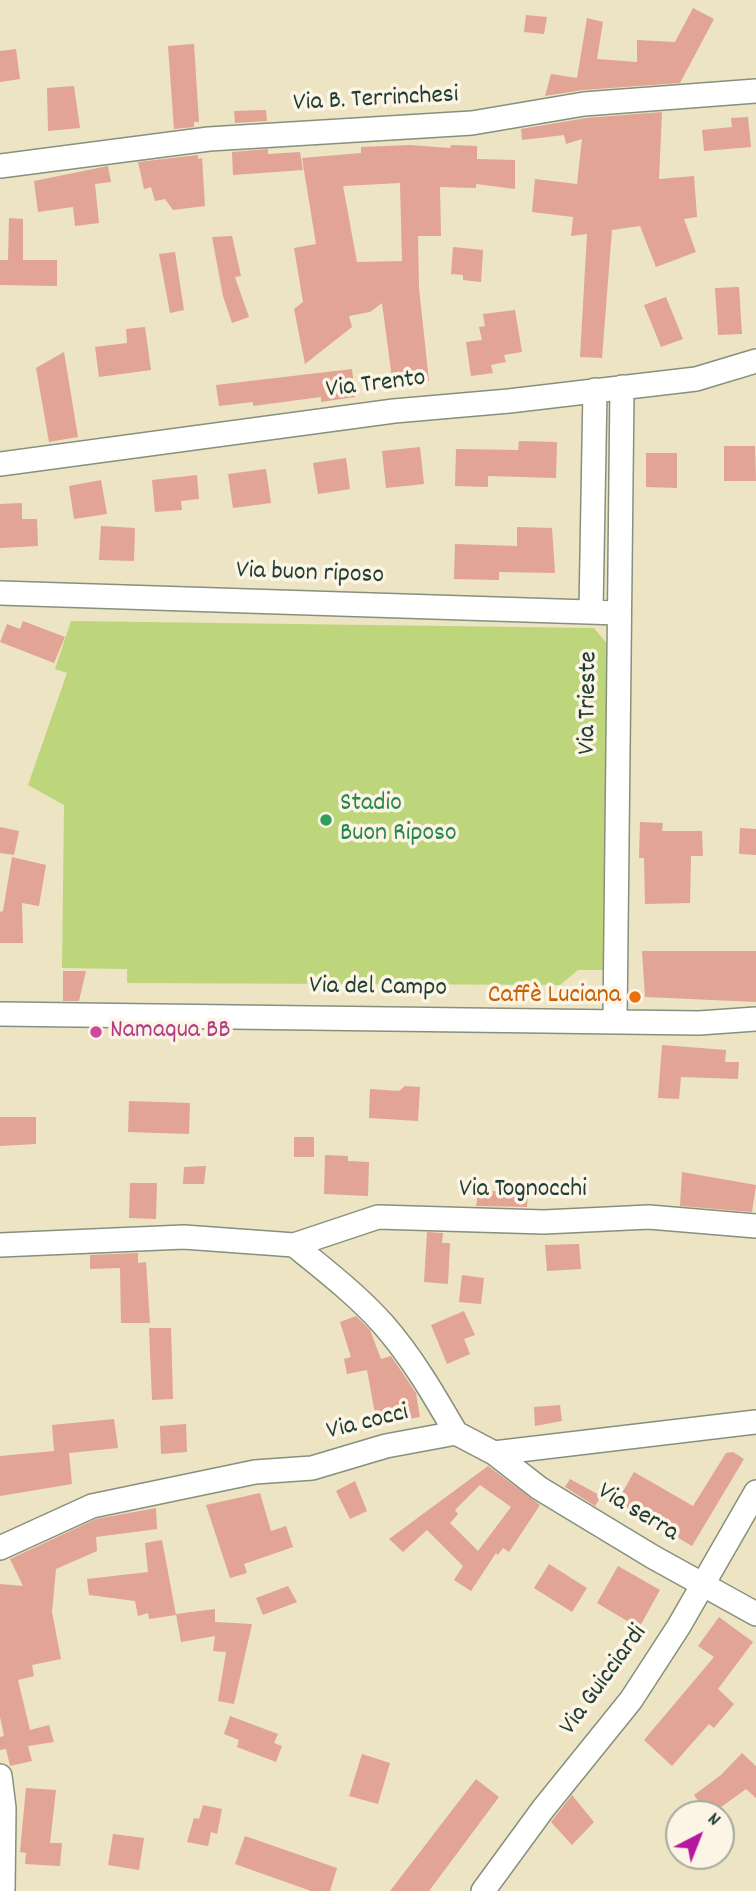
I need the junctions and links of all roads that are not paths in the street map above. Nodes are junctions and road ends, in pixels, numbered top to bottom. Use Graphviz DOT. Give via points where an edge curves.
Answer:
graph roads {
  1 [pos="756,91"];
  2 [pos="0,166"];
  3 [pos="756,361"];
  4 [pos="622,387"];
  5 [pos="594,390"];
  6 [pos="0,464"];
  7 [pos="0,593"];
  8 [pos="591,611"];
  9 [pos="619,613"];
  10 [pos="0,1014"];
  11 [pos="756,1019"];
  12 [pos="615,1020"];
  13 [pos="756,1226"];
  14 [pos="0,1245"];
  15 [pos="294,1245"];
  16 [pos="756,1422"];
  17 [pos="456,1433"];
  18 [pos="494,1453"];
  19 [pos="756,1492"];
  20 [pos="0,1548"];
  21 [pos="704,1583"];
  22 [pos="756,1614"];
  23 [pos="0,1776"];
  24 [pos="3,1891"];
  25 [pos="483,1891"];
  1 -- 2 [label="street, Via B. Terrinchesi" via="584,104 471,123 209,139"];
  3 -- 4 [label="street, Via Trento" via="696,379"];
  4 -- 5 [label="street, Via Trento"];
  4 -- 9 [label="street, Via Trieste"];
  5 -- 6 [label="street, Via Trento" via="394,411"];
  5 -- 8 [label="street"];
  7 -- 8 [label="street, Via buon riposo"];
  8 -- 9 [label="street, Via buon riposo"];
  9 -- 12 [label="street, Via Trieste"];
  10 -- 12 [label="street, Via del Campo"];
  11 -- 12 [label="street, Via del Campo" via="699,1023"];
  13 -- 15 [label="street, Via Tognocchi" via="649,1217 544,1222 378,1217"];
  14 -- 15 [label="street, Via Tognocchi" via="184,1237"];
  15 -- 17 [label="street" via="384,1325"];
  16 -- 18 [label="street"];
  17 -- 18 [label="street"];
  17 -- 20 [label="street, Via cocci" via="386,1446 312,1468 255,1472 92,1506"];
  18 -- 21 [label="street, Via serra" via="540,1488"];
  19 -- 21 [label="street, Via Guicciardi"];
  21 -- 22 [label="street, Via serra"];
  21 -- 25 [label="street, Via Guicciardi" via="631,1700"];
  23 -- 24 [label="street"];
}
